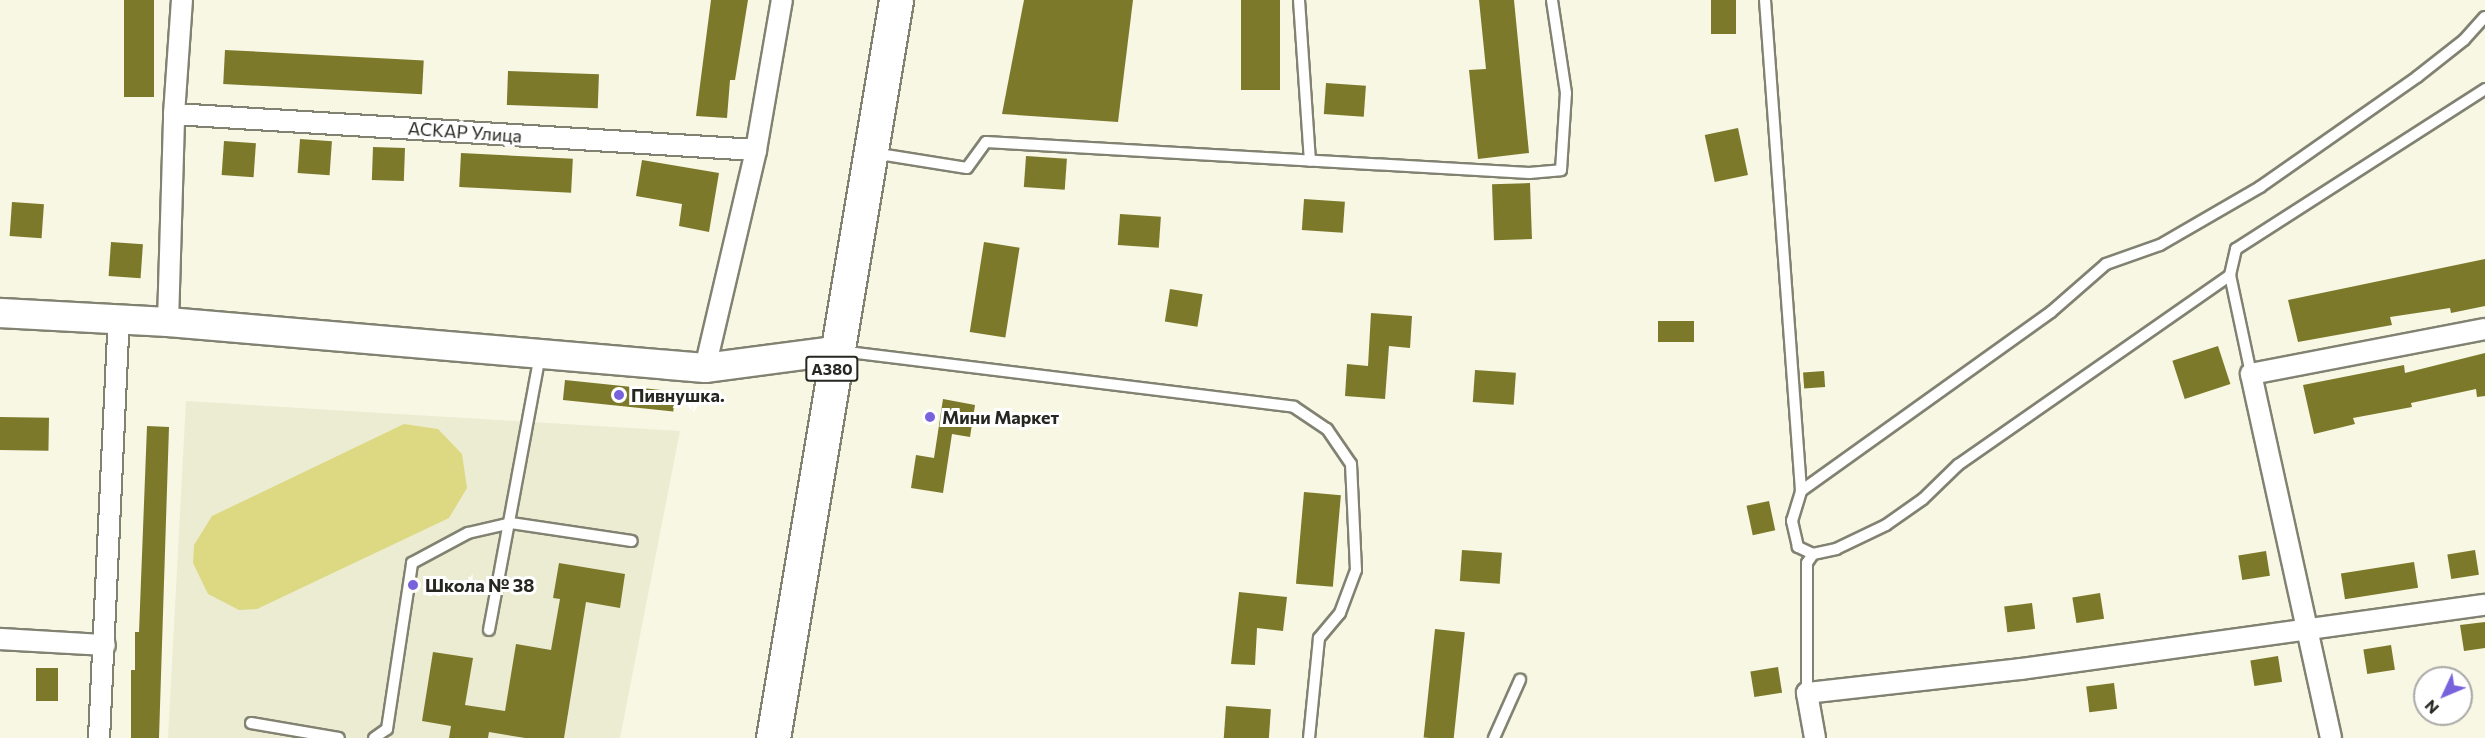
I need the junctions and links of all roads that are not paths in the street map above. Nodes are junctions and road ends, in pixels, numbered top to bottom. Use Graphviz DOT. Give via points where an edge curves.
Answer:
graph roads {
  1 [pos="182,0"];
  2 [pos="782,0"];
  3 [pos="896,0"];
  4 [pos="1299,0"];
  5 [pos="1552,0"];
  6 [pos="1765,0"];
  7 [pos="2485,17"];
  8 [pos="2485,89"];
  9 [pos="174,114"];
  10 [pos="756,150"];
  11 [pos="869,153"];
  12 [pos="1310,161"];
  13 [pos="2230,275"];
  14 [pos="0,313"];
  15 [pos="119,320"];
  16 [pos="168,322"];
  17 [pos="2485,330"];
  18 [pos="835,351"];
  19 [pos="540,354"];
  20 [pos="705,368"];
  21 [pos="2251,374"];
  22 [pos="1801,491"];
  23 [pos="511,523"];
  24 [pos="632,541"];
  25 [pos="1813,554"];
  26 [pos="2485,605"];
  27 [pos="489,630"];
  28 [pos="2309,632"];
  29 [pos="0,639"];
  30 [pos="105,645"];
  31 [pos="1520,680"];
  32 [pos="1807,693"];
  33 [pos="251,723"];
  34 [pos="99,738"];
  35 [pos="339,738"];
  36 [pos="374,738"];
  37 [pos="772,738"];
  38 [pos="1309,738"];
  39 [pos="1494,738"];
  40 [pos="1815,738"];
  41 [pos="2331,738"];
  1 -- 9 [label="street"];
  2 -- 10 [label="street"];
  3 -- 11 [label="highway, A380"];
  4 -- 12 [label="lane"];
  5 -- 12 [label="lane" via="1566,93 1561,170 1529,173"];
  6 -- 22 [label="lane"];
  7 -- 22 [label="lane" via="2464,40 2417,76 2260,187 2160,245 2106,264 2051,312"];
  8 -- 13 [label="lane" via="2236,249"];
  9 -- 10 [label="street, АСКАР Улица"];
  9 -- 16 [label="street"];
  10 -- 20 [label="street"];
  11 -- 12 [label="lane" via="968,168 986,142"];
  11 -- 18 [label="highway, A380"];
  13 -- 21 [label="lane"];
  13 -- 25 [label="lane" via="1958,465 1923,499 1886,525 1836,549"];
  14 -- 15 [label="street"];
  15 -- 16 [label="street"];
  15 -- 30 [label="street"];
  16 -- 19 [label="street"];
  17 -- 21 [label="street"];
  18 -- 20 [label="street"];
  18 -- 37 [label="highway, A380"];
  18 -- 38 [label="lane" via="1294,407 1328,429 1351,464 1356,570 1340,613 1319,638"];
  19 -- 20 [label="street"];
  19 -- 23 [label="lane"];
  21 -- 28 [label="street"];
  22 -- 25 [label="lane" via="1792,521 1798,547"];
  23 -- 24 [label="lane"];
  23 -- 27 [label="lane"];
  23 -- 36 [label="lane" via="468,533 412,563 387,729"];
  25 -- 32 [label="lane" via="1807,563"];
  26 -- 28 [label="street"];
  28 -- 32 [label="street"];
  28 -- 41 [label="street"];
  29 -- 30 [label="street"];
  30 -- 34 [label="street"];
  31 -- 39 [label="lane"];
  32 -- 40 [label="street"];
  33 -- 35 [label="lane"];
}
